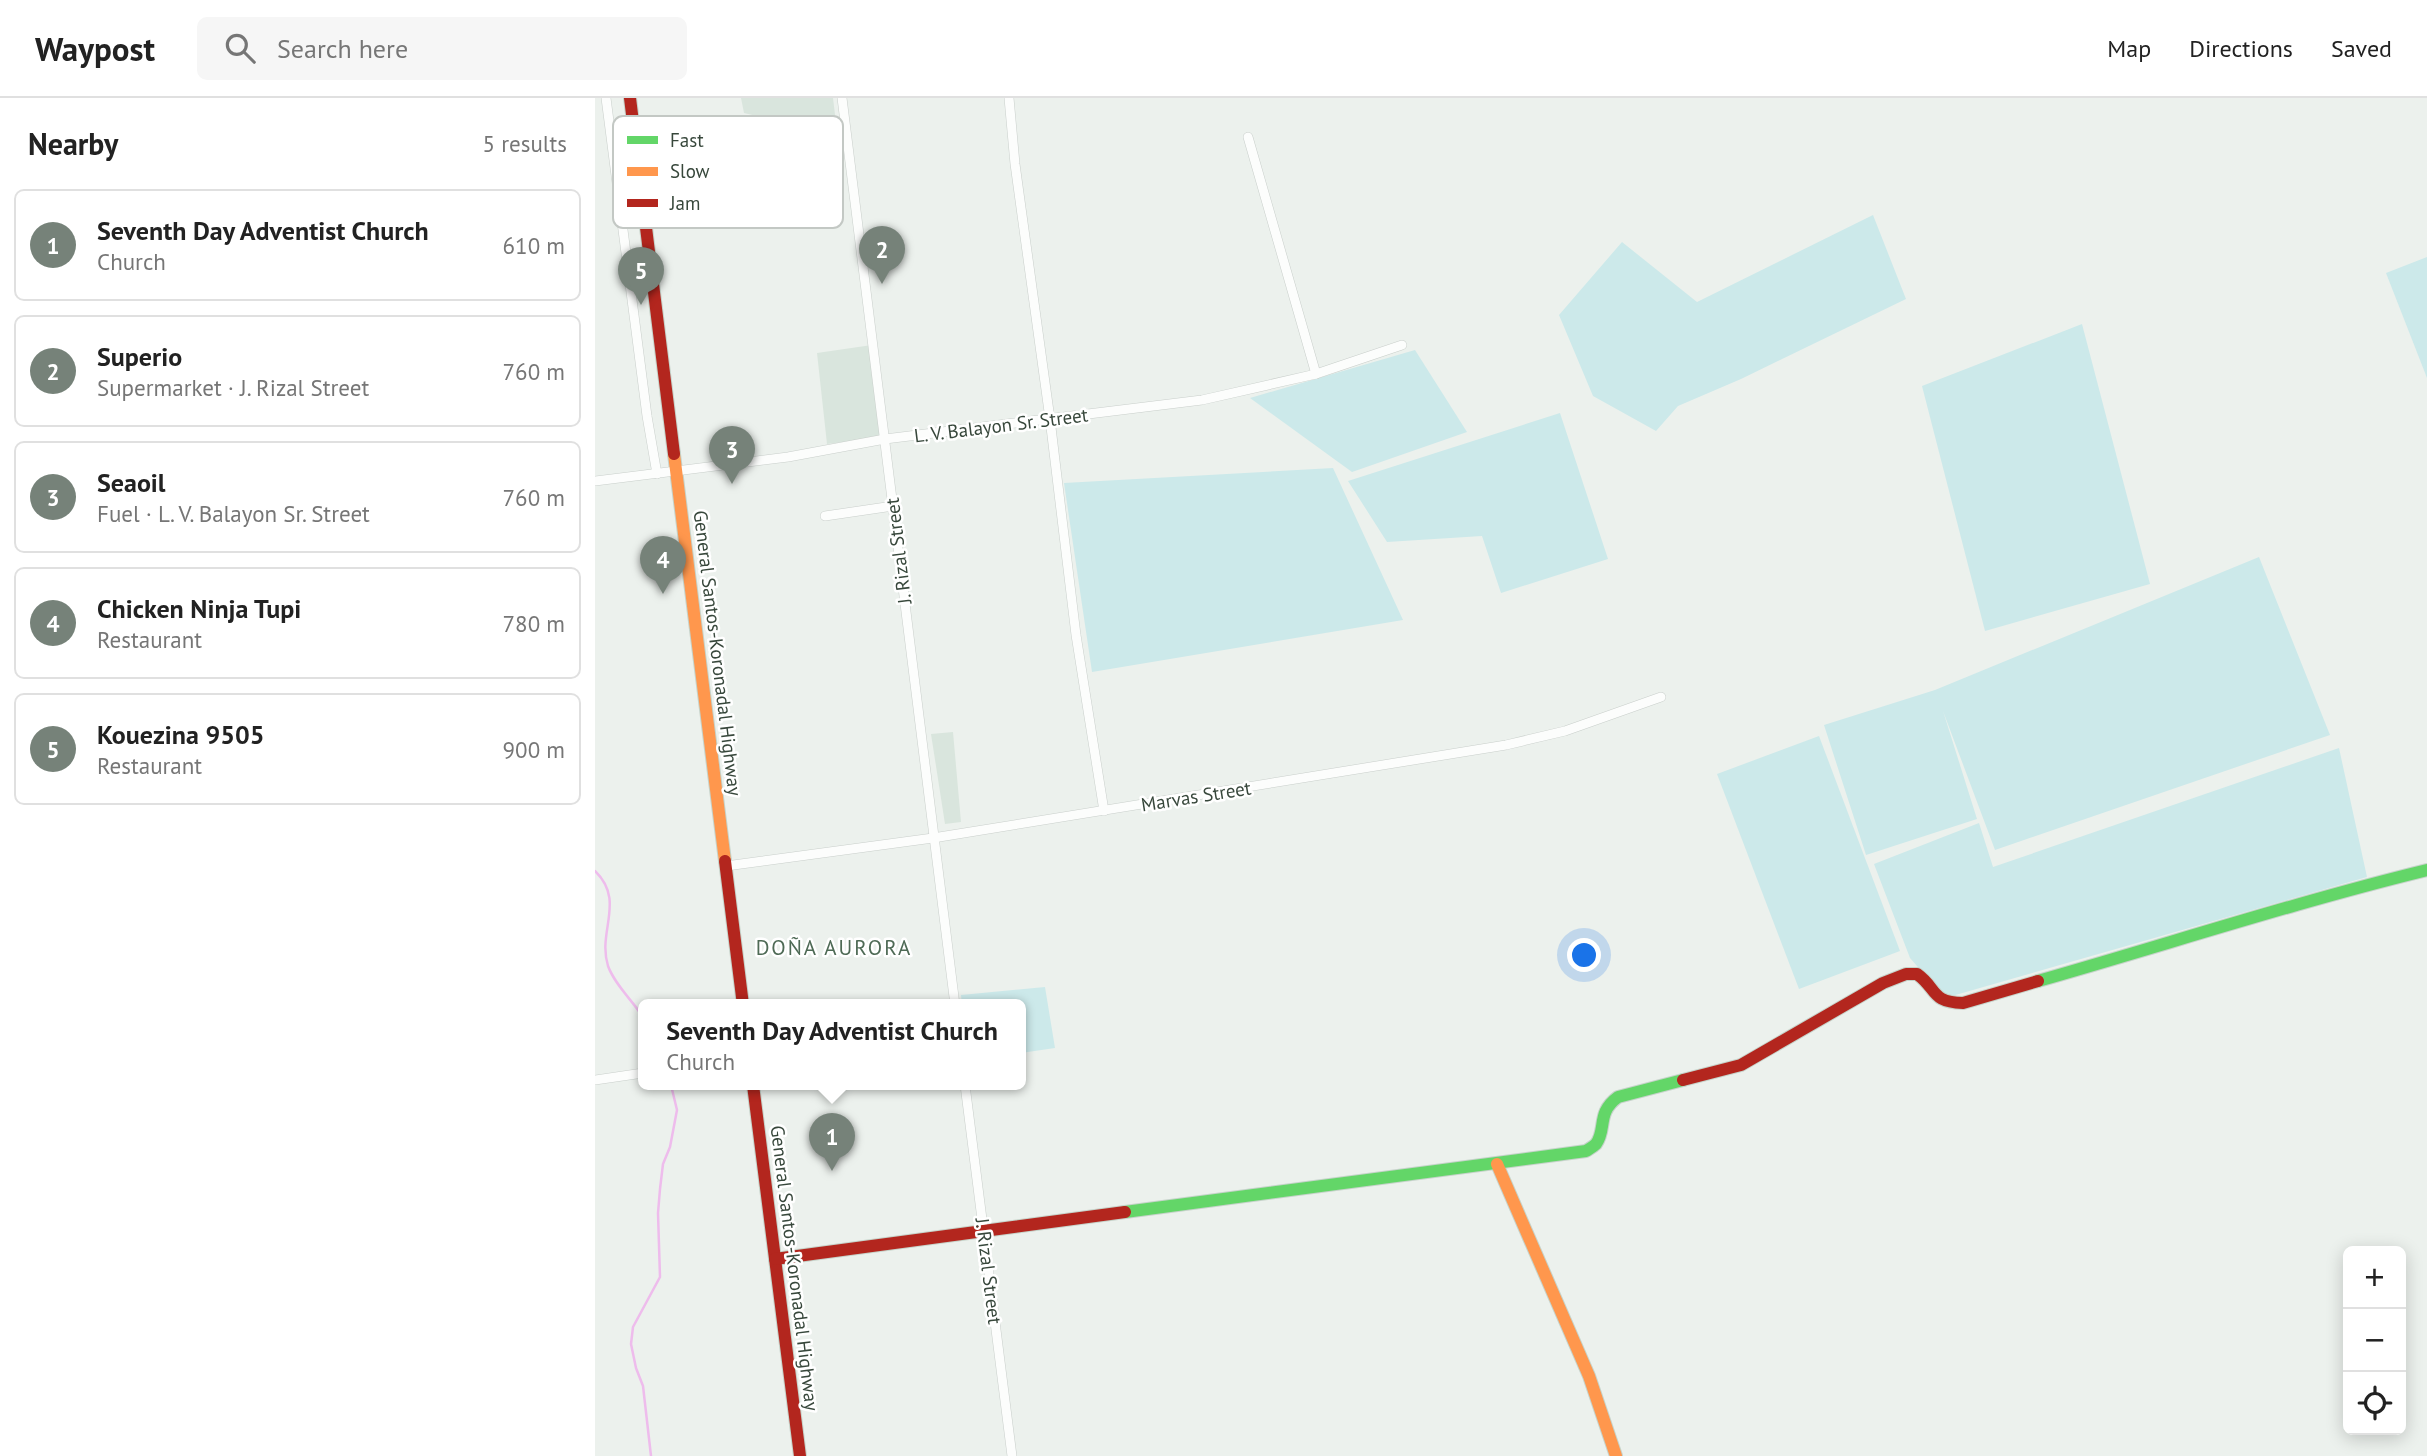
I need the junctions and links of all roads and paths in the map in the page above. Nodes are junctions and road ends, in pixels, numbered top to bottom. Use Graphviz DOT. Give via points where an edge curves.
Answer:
graph roads {
  1 [pos="606,98"];
  2 [pos="630,98"];
  3 [pos="842,98"];
  4 [pos="1009,98"];
  5 [pos="632,116"];
  6 [pos="1248,137"];
  7 [pos="613,152"];
  8 [pos="623,228"];
  9 [pos="646,228"];
  10 [pos="1402,345"];
  11 [pos="1316,374"];
  12 [pos="1050,419"];
  13 [pos="885,439"];
  14 [pos="677,471"];
  15 [pos="657,474"];
  16 [pos="595,481"];
  17 [pos="893,506"];
  18 [pos="825,516"];
  19 [pos="1661,697"];
  20 [pos="1104,811"];
  21 [pos="933,838"];
  22 [pos="726,866"];
  23 [pos="2427,870"];
  24 [pos="742,999"];
  25 [pos="954,999"];
  26 [pos="638,1074"];
  27 [pos="595,1080"];
  28 [pos="754,1090"];
  29 [pos="966,1090"];
  30 [pos="1497,1164"];
  31 [pos="984,1231"];
  32 [pos="775,1259"];
  33 [pos="800,1456"];
  34 [pos="1012,1456"];
  35 [pos="1616,1456"];
  1 -- 7 [label="street"];
  2 -- 5 [label="main road, General Santos-Koronadal Highway"];
  3 -- 13 [label="street, J. Rizal Street"];
  4 -- 12 [label="street"];
  6 -- 11 [label="street"];
  8 -- 15 [label="street"];
  9 -- 14 [label="main road, General Santos-Koronadal Highway"];
  10 -- 11 [label="street, L. V. Balayon Sr. Street"];
  11 -- 12 [label="street, L. V. Balayon Sr. Street" via="1202,400"];
  12 -- 13 [label="street, L. V. Balayon Sr. Street"];
  12 -- 20 [label="street" via="1076,635"];
  13 -- 14 [label="street, L. V. Balayon Sr. Street"];
  13 -- 17 [label="street, J. Rizal Street"];
  14 -- 15 [label="street, L. V. Balayon Sr. Street"];
  14 -- 22 [label="main road, General Santos-Koronadal Highway"];
  15 -- 16 [label="street, L. V. Balayon Sr. Street"];
  17 -- 18 [label="street"];
  17 -- 21 [label="street, J. Rizal Street"];
  19 -- 20 [label="street, Marvas Street" via="1536,739"];
  20 -- 21 [label="street, Marvas Street"];
  21 -- 22 [label="street, Marvas Street"];
  21 -- 25 [label="street, J. Rizal Street"];
  22 -- 24 [label="main road, General Santos-Koronadal Highway"];
  23 -- 30 [label="main road" via="2337,892 1963,1003 1945,1003 1920,977 1901,975 1741,1065 1618,1097 1607,1105 1596,1144 1586,1151"];
  26 -- 27 [label="street"];
  28 -- 32 [label="main road, General Santos-Koronadal Highway"];
  29 -- 31 [label="street, J. Rizal Street"];
  30 -- 31 [label="main road"];
  30 -- 35 [label="main road" via="1589,1376"];
  31 -- 32 [label="main road"];
  31 -- 34 [label="street, J. Rizal Street"];
  32 -- 33 [label="main road, General Santos-Koronadal Highway"];
}
